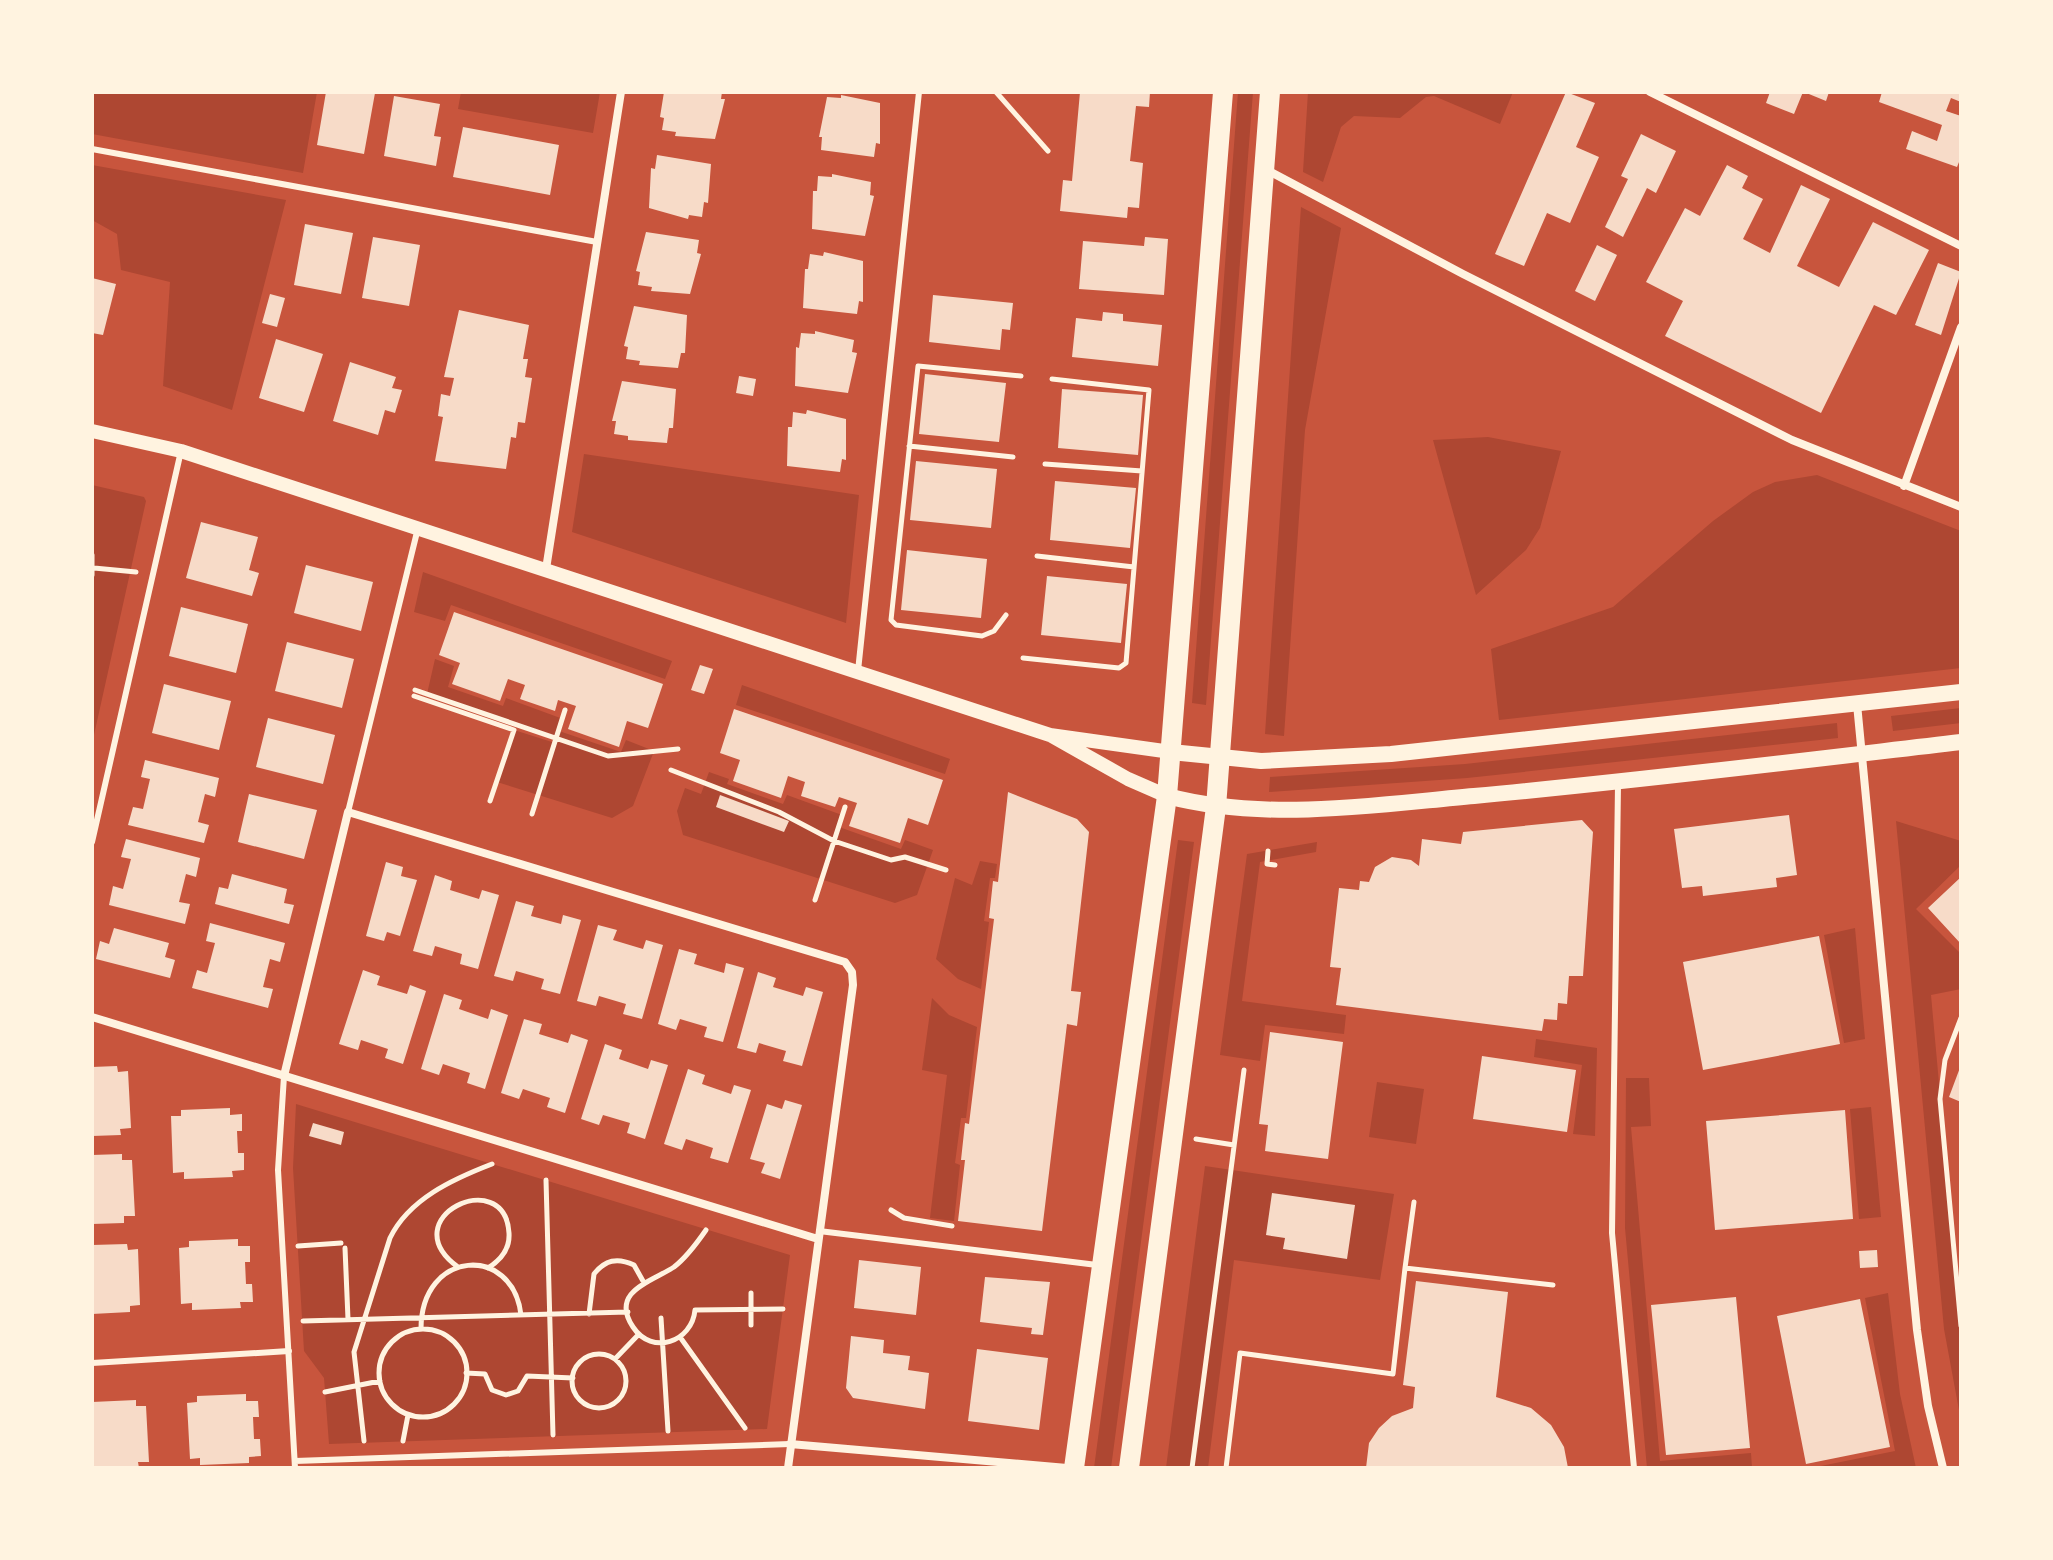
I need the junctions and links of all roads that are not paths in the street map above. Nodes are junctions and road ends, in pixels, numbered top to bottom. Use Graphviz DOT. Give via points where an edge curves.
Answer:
graph roads {
  1 [pos="621,92"];
  2 [pos="919,92"];
  3 [pos="1223,92"];
  4 [pos="1270,92"];
  5 [pos="1650,92"];
  6 [pos="92,149"];
  7 [pos="1264,169"];
  8 [pos="597,242"];
  9 [pos="1961,246"];
  10 [pos="1961,327"];
  11 [pos="92,431"];
  12 [pos="181,451"];
  13 [pos="1904,486"];
  14 [pos="1961,507"];
  15 [pos="418,528"];
  16 [pos="546,569"];
  17 [pos="858,671"];
  18 [pos="1961,692"];
  19 [pos="1857,704"];
  20 [pos="1050,735"];
  21 [pos="1961,742"];
  22 [pos="1171,752"];
  23 [pos="1861,754"];
  24 [pos="1220,758"];
  25 [pos="1618,781"];
  26 [pos="1167,796"];
  27 [pos="1216,807"];
  28 [pos="348,812"];
  29 [pos="92,842"];
  30 [pos="92,1017"];
  31 [pos="284,1076"];
  32 [pos="818,1235"];
  33 [pos="1103,1266"];
  34 [pos="289,1351"];
  35 [pos="92,1363"];
  36 [pos="790,1444"];
  37 [pos="295,1465"];
  38 [pos="788,1468"];
  39 [pos="1067,1468"];
  40 [pos="1074,1468"];
  41 [pos="1129,1468"];
  42 [pos="1634,1468"];
  43 [pos="1943,1468"];
  1 -- 8 [label="street"];
  2 -- 17 [label="lane"];
  3 -- 22 [label="main road"];
  4 -- 7 [label="main road"];
  5 -- 9 [label="street"];
  6 -- 8 [label="lane"];
  7 -- 13 [label="street" via="1767,428"];
  7 -- 24 [label="main road"];
  8 -- 16 [label="street"];
  10 -- 13 [label="street"];
  11 -- 12 [label="street"];
  12 -- 15 [label="street"];
  12 -- 29 [label="lane"];
  13 -- 14 [label="street"];
  15 -- 16 [label="street"];
  15 -- 28 [label="lane"];
  16 -- 17 [label="street"];
  17 -- 20 [label="street"];
  18 -- 19 [label="main road"];
  19 -- 23 [label="street"];
  19 -- 24 [label="main road" via="1391,754"];
  20 -- 22 [label="street"];
  20 -- 26 [label="street"];
  21 -- 23 [label="main road"];
  22 -- 24 [label="main road"];
  22 -- 26 [label="main road"];
  23 -- 25 [label="main road"];
  23 -- 43 [label="street" via="1917,1330"];
  24 -- 27 [label="main road"];
  25 -- 27 [label="main road" via="1323,808"];
  25 -- 42 [label="lane" via="1612,1233"];
  26 -- 27 [label="main road"];
  26 -- 33 [label="main road"];
  27 -- 41 [label="main road"];
  28 -- 31 [label="street"];
  28 -- 32 [label="street" via="849,966 853,985"];
  30 -- 31 [label="street"];
  31 -- 32 [label="street"];
  31 -- 34 [label="lane" via="278,1170"];
  32 -- 33 [label="lane"];
  32 -- 36 [label="street"];
  33 -- 40 [label="main road"];
  34 -- 35 [label="lane"];
  34 -- 37 [label="lane"];
  36 -- 37 [label="lane"];
  36 -- 38 [label="street"];
  36 -- 39 [label="street"];
}
